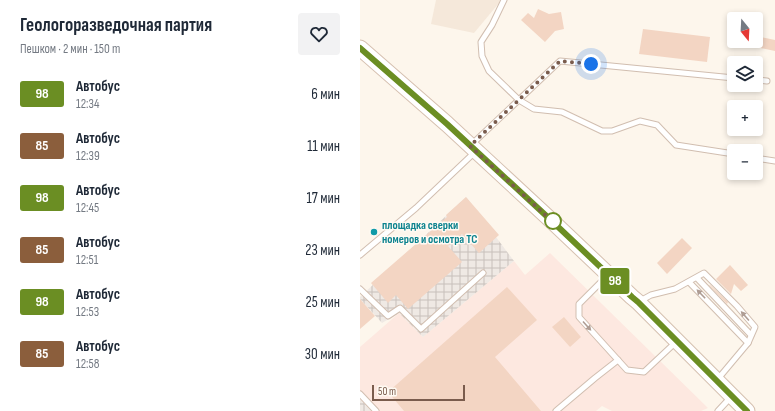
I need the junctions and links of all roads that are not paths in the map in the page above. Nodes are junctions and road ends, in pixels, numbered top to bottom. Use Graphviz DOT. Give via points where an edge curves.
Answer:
graph roads {
  1 [pos="504,0"];
  2 [pos="360,48"];
  3 [pos="727,77"];
  4 [pos="763,81"];
  5 [pos="767,81"];
  6 [pos="519,100"];
  7 [pos="473,148"];
  8 [pos="727,153"];
  9 [pos="763,159"];
  10 [pos="775,161"];
  11 [pos="360,255"];
  12 [pos="483,273"];
  13 [pos="609,275"];
  14 [pos="697,278"];
  15 [pos="689,282"];
  16 [pos="360,288"];
  17 [pos="638,302"];
  18 [pos="751,335"];
  19 [pos="677,341"];
  20 [pos="748,343"];
  21 [pos="618,360"];
  22 [pos="716,381"];
  23 [pos="360,394"];
  24 [pos="732,397"];
  25 [pos="376,411"];
  26 [pos="556,411"];
  27 [pos="718,411"];
  28 [pos="747,411"];
  1 -- 6 [label="lane" via="481,42 482,56 489,70"];
  2 -- 7 [label="main road"];
  3 -- 6 [label="lane" via="560,61"];
  4 -- 5 [label="lane"];
  6 -- 7 [label="lane"];
  6 -- 8 [label="lane" via="534,109 562,112 602,130 612,131 640,121 657,125 676,145"];
  7 -- 11 [label="lane" via="416,208"];
  7 -- 13 [label="main road"];
  9 -- 10 [label="lane"];
  12 -- 16 [label="lane" via="421,330 400,308 388,316"];
  13 -- 17 [label="main road"];
  13 -- 21 [label="lane, one-way" via="579,304 579,317"];
  14 -- 15 [label="lane"];
  14 -- 18 [label="lane"];
  18 -- 14 [label="lane, one-way" via="755,327 737,306 704,273"];
  15 -- 17 [label="lane"];
  20 -- 15 [label="lane, one-way"];
  17 -- 19 [label="main road"];
  18 -- 20 [label="lane"];
  19 -- 21 [label="lane" via="644,372 627,370"];
  19 -- 22 [label="main road"];
  20 -- 22 [label="lane"];
  21 -- 26 [label="lane"];
  22 -- 24 [label="main road"];
  23 -- 25 [label="lane"];
  24 -- 27 [label="lane"];
  24 -- 28 [label="main road"];
}
